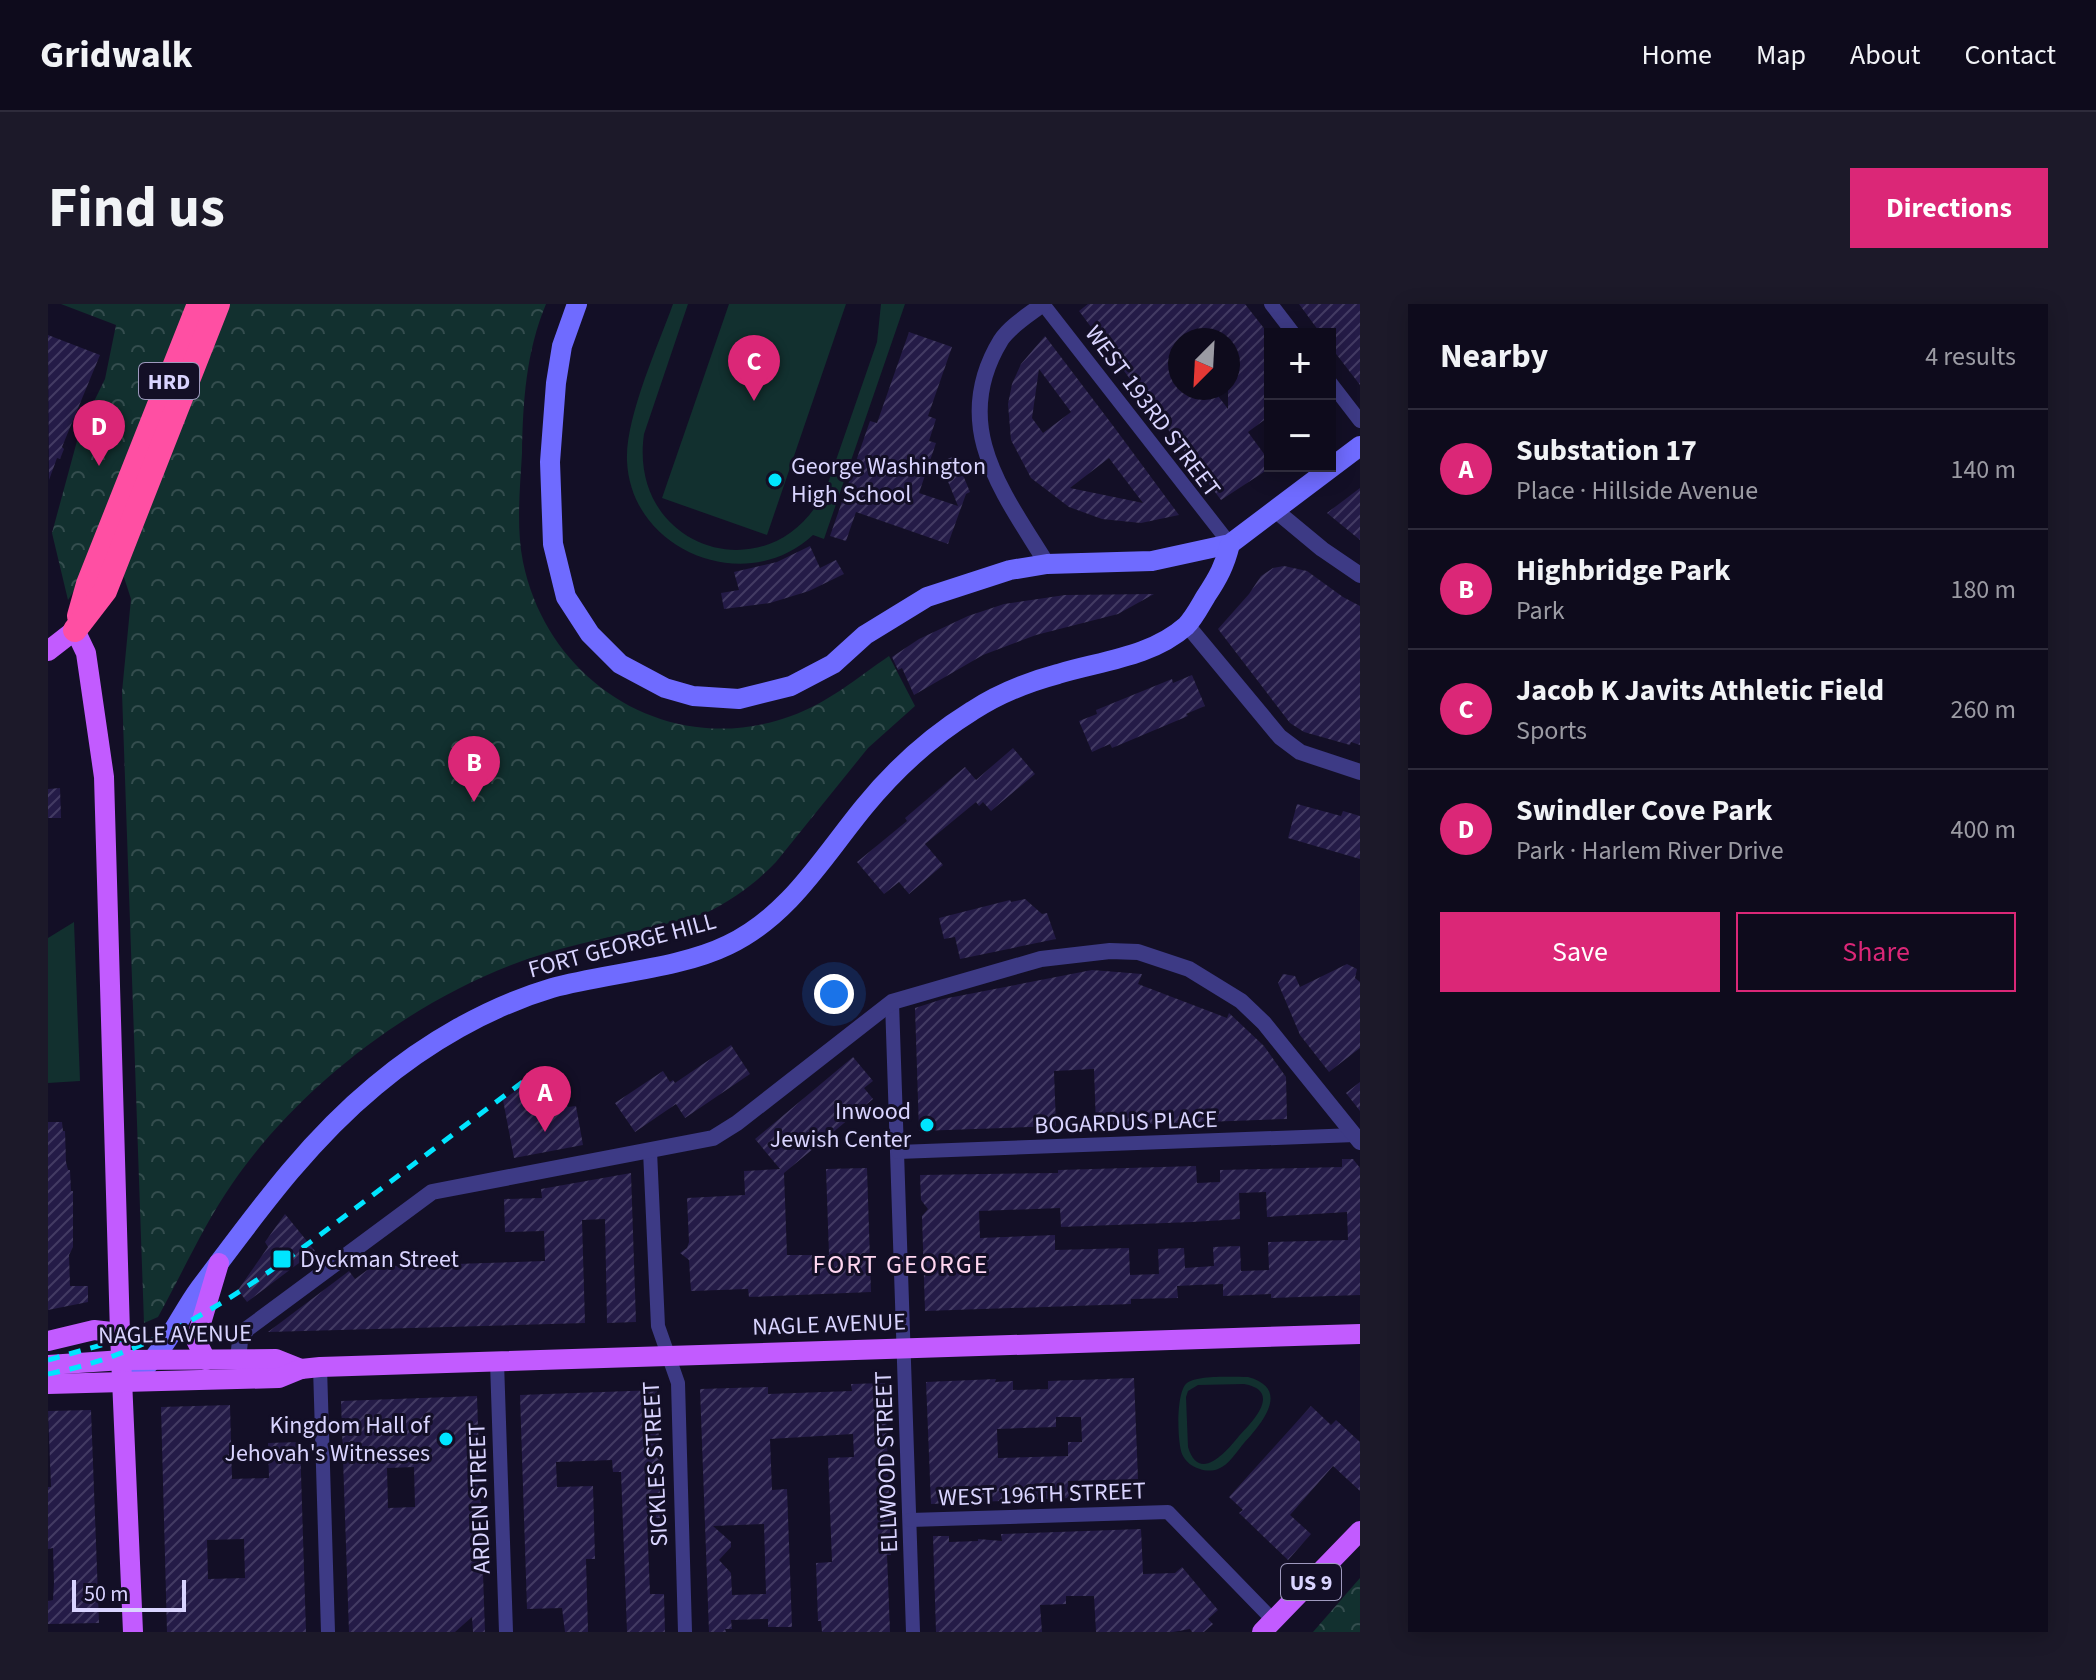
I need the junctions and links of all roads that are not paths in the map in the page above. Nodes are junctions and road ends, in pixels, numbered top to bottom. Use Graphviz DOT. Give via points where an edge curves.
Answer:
graph roads {
  1 [pos="199,304"];
  2 [pos="218,304"];
  3 [pos="577,304"];
  4 [pos="1043,304"];
  5 [pos="1271,304"];
  6 [pos="1289,328"];
  7 [pos="1336,390"];
  8 [pos="1360,421"];
  9 [pos="1360,446"];
  10 [pos="1275,510"];
  11 [pos="1230,544"];
  12 [pos="1047,564"];
  13 [pos="1360,575"];
  14 [pos="1187,625"];
  15 [pos="75,630"];
  16 [pos="48,651"];
  17 [pos="1360,772"];
  18 [pos="892,1002"];
  19 [pos="1357,1138"];
  20 [pos="650,1151"];
  21 [pos="898,1152"];
  22 [pos="219,1263"];
  23 [pos="120,1333"];
  24 [pos="1360,1334"];
  25 [pos="48,1341"];
  26 [pos="904,1347"];
  27 [pos="667,1355"];
  28 [pos="238,1359"];
  29 [pos="123,1360"];
  30 [pos="152,1360"];
  31 [pos="206,1360"];
  32 [pos="497,1362"];
  33 [pos="48,1365"];
  34 [pos="310,1368"];
  35 [pos="124,1383"];
  36 [pos="48,1384"];
  37 [pos="910,1520"];
  38 [pos="1360,1531"];
  39 [pos="1268,1627"];
  40 [pos="133,1632"];
  41 [pos="328,1632"];
  42 [pos="506,1632"];
  43 [pos="685,1632"];
  44 [pos="913,1632"];
  1 -- 15 [label="highway, HRD" via="88,584"];
  2 -- 15 [label="highway, HRD" via="105,591"];
  3 -- 12 [label="main road" via="556,383 550,462 556,562 579,619 607,653 637,675 693,696 739,699 764,693 814,676 880,624 927,597 1010,570"];
  4 -- 11 [label="street, WEST 193RD STREET"];
  4 -- 12 [label="street" via="1003,337 984,380 978,420 987,459"];
  5 -- 6 [label="street"];
  7 -- 8 [label="street"];
  9 -- 10 [label="main road"];
  10 -- 11 [label="main road"];
  10 -- 13 [label="street"];
  11 -- 12 [label="main road" via="1152,561"];
  11 -- 14 [label="main road, FORT GEORGE HILL" via="1224,570"];
  14 -- 17 [label="street" via="1280,737 1300,752"];
  14 -- 22 [label="main road, FORT GEORGE HILL" via="1154,646 1019,686 972,711 908,757 799,890 768,920 728,945 551,989 488,1012 437,1043 378,1083 333,1123 275,1186"];
  15 -- 16 [label="main road"];
  15 -- 23 [label="main road" via="86,653 104,777"];
  18 -- 19 [label="street" via="1041,959 1110,951 1153,956 1189,969 1241,1001"];
  18 -- 20 [label="street" via="713,1138"];
  18 -- 21 [label="street, ELLWOOD STREET"];
  19 -- 21 [label="street, BOGARDUS PLACE"];
  20 -- 27 [label="street, SICKLES STREET" via="658,1326"];
  20 -- 28 [label="street" via="432,1192 247,1329"];
  21 -- 26 [label="street, ELLWOOD STREET"];
  22 -- 30 [label="main road, FORT GEORGE HILL"];
  22 -- 31 [label="main road" via="196,1340"];
  23 -- 25 [label="main road, NAGLE AVENUE" via="94,1330"];
  23 -- 29 [label="main road"];
  24 -- 26 [label="main road, NAGLE AVENUE"];
  26 -- 27 [label="main road, NAGLE AVENUE"];
  26 -- 37 [label="street, ELLWOOD STREET"];
  27 -- 32 [label="main road, NAGLE AVENUE"];
  27 -- 43 [label="street, SICKLES STREET" via="678,1383"];
  28 -- 31 [label="main road, NAGLE AVENUE"];
  28 -- 34 [label="main road, NAGLE AVENUE" via="276,1359"];
  29 -- 30 [label="main road, NAGLE AVENUE"];
  29 -- 33 [label="main road, NAGLE AVENUE"];
  29 -- 35 [label="main road"];
  30 -- 31 [label="main road, NAGLE AVENUE"];
  30 -- 35 [label="main road, FORT GEORGE HILL"];
  32 -- 34 [label="main road, NAGLE AVENUE"];
  32 -- 42 [label="street, ARDEN STREET"];
  34 -- 35 [label="main road, NAGLE AVENUE" via="279,1378"];
  34 -- 41 [label="street"];
  35 -- 36 [label="main road, NAGLE AVENUE"];
  35 -- 40 [label="main road"];
  37 -- 39 [label="street, WEST 196TH STREET" via="1168,1512"];
  37 -- 44 [label="street, ELLWOOD STREET"];
  38 -- 39 [label="main road, US 9"];
}
